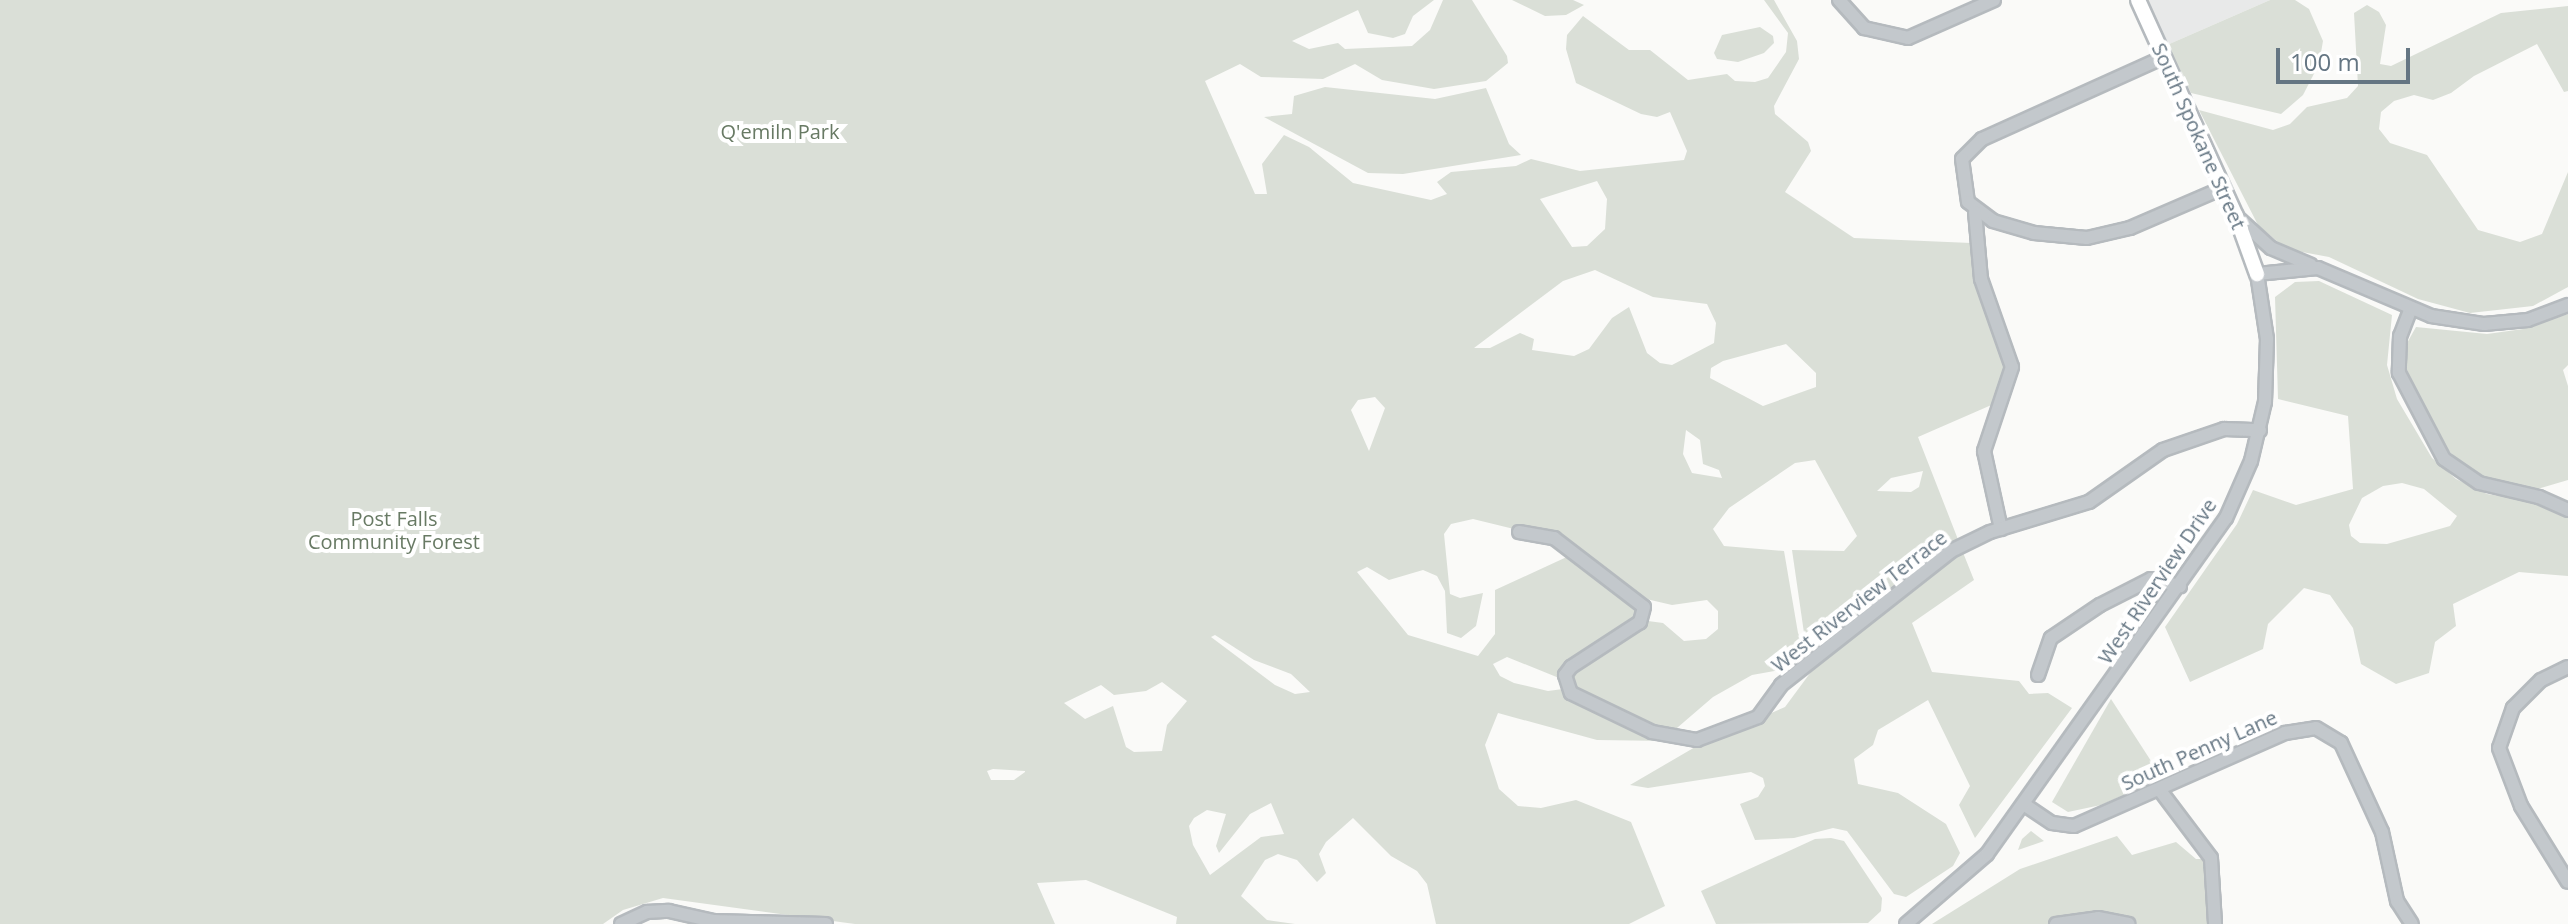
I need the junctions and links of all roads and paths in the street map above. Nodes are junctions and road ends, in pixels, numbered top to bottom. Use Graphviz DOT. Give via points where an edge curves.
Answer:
graph roads {
  1 [pos="1839,0"];
  2 [pos="1994,0"];
  3 [pos="2138,0"];
  4 [pos="2164,57"];
  5 [pos="2223,188"];
  6 [pos="1975,212"];
  7 [pos="2236,216"];
  8 [pos="2333,273"];
  9 [pos="2257,274"];
  10 [pos="2568,305"];
  11 [pos="2411,308"];
  12 [pos="2260,430"];
  13 [pos="2568,510"];
  14 [pos="2001,529"];
  15 [pos="1519,532"];
  16 [pos="2180,586"];
  17 [pos="2568,667"];
  18 [pos="2038,675"];
  19 [pos="2159,789"];
  20 [pos="2025,805"];
  21 [pos="2568,882"];
  22 [pos="621,924"];
  23 [pos="826,924"];
  24 [pos="1907,924"];
  25 [pos="2056,924"];
  26 [pos="2128,924"];
  27 [pos="2215,924"];
  28 [pos="2412,924"];
  1 -- 2 [label="street" via="1853,21 1891,38 1908,38"];
  3 -- 4 [label="main road, South Spokane Street"];
  4 -- 5 [label="main road, South Spokane Street"];
  4 -- 6 [label="street" via="1982,139 1962,159 1964,191"];
  5 -- 6 [label="street" via="2130,228 2087,238 2034,233"];
  5 -- 7 [label="main road, South Spokane Street"];
  6 -- 14 [label="street" via="1981,279 2012,367 1984,451"];
  7 -- 8 [label="street" via="2271,248"];
  7 -- 9 [label="main road, South Spokane Street"];
  8 -- 9 [label="street" via="2306,267"];
  8 -- 11 [label="street"];
  9 -- 12 [label="street, West Riverview Drive" via="2268,362"];
  10 -- 11 [label="street" via="2528,320 2484,324"];
  11 -- 13 [label="street" via="2400,336 2399,373 2444,459 2479,483 2539,497"];
  12 -- 14 [label="street, West Riverview Terrace" via="2243,427 2204,434 2163,450 2089,502"];
  12 -- 16 [label="street, West Riverview Drive" via="2226,518"];
  14 -- 15 [label="street, West Riverview Terrace" via="1934,564 1781,685 1758,717 1697,740 1652,732 1571,693 1565,675 1571,667 1640,622 1644,607 1554,538"];
  16 -- 18 [label="street" via="2151,579 2100,605 2051,638"];
  16 -- 20 [label="street, West Riverview Drive"];
  17 -- 21 [label="street" via="2541,680 2513,708 2499,748 2521,806"];
  19 -- 20 [label="street, South Penny Lane" via="2074,826 2052,823"];
  19 -- 27 [label="street" via="2211,858"];
  19 -- 28 [label="street, South Penny Lane" via="2285,733 2304,727 2323,731 2341,743 2347,756 2387,846 2397,901"];
  20 -- 24 [label="street, West Riverview Drive" via="1980,861"];
  22 -- 23 [label="street" via="647,912 669,911 713,921"];
  25 -- 26 [label="street" via="2098,918"];
}
